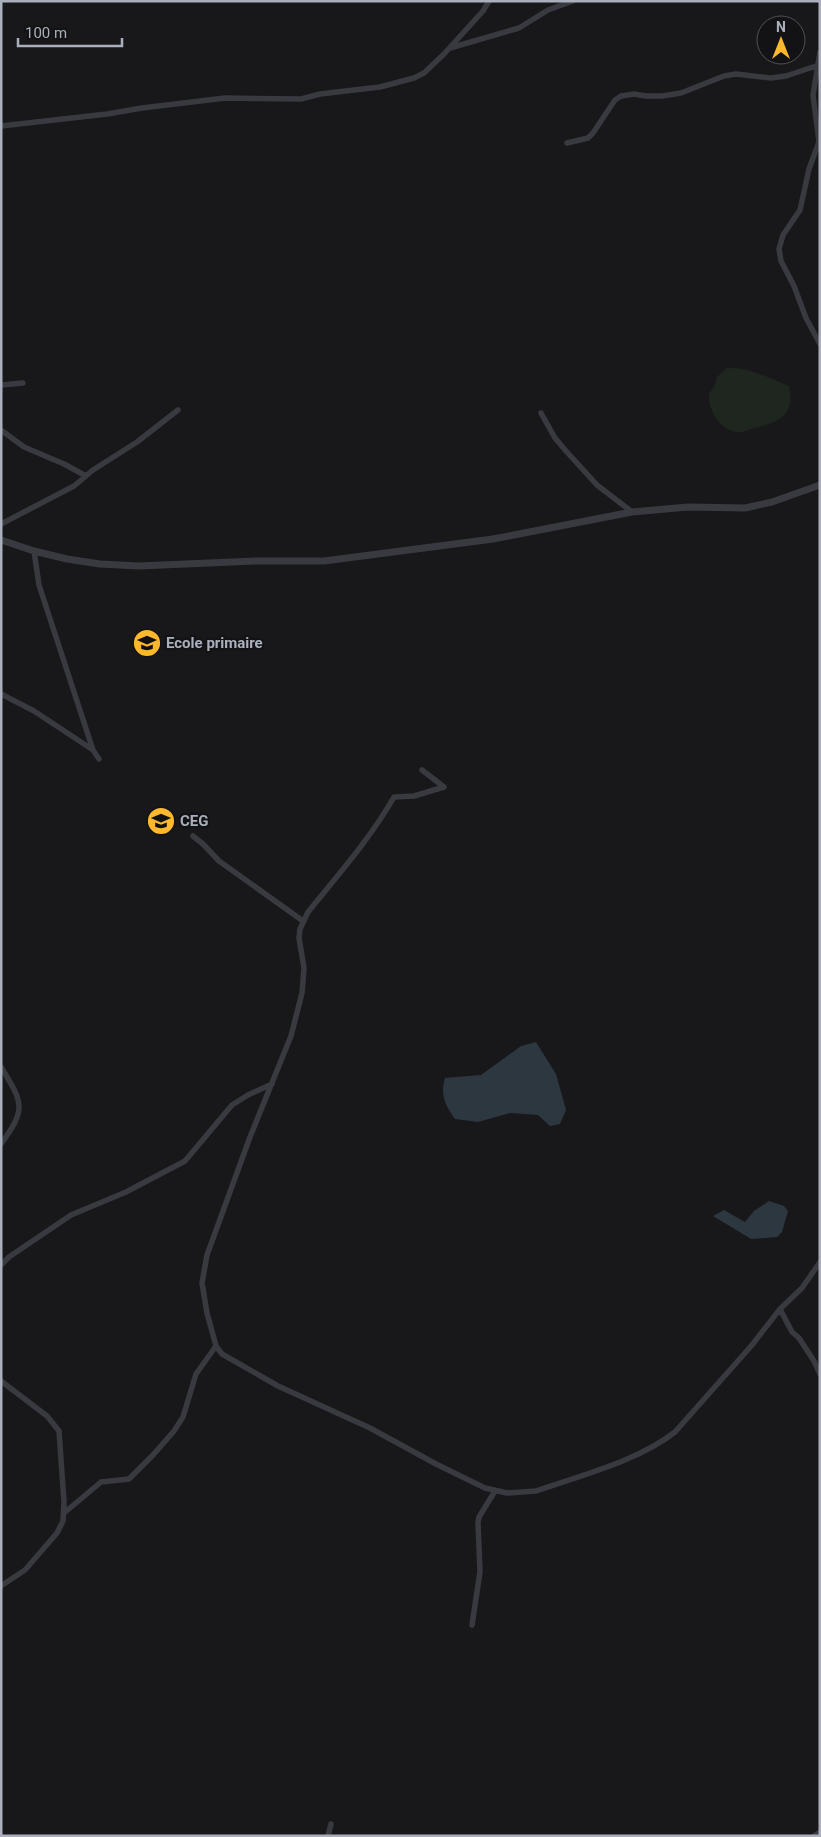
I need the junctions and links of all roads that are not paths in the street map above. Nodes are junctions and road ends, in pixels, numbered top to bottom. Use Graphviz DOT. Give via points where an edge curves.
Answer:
graph roads {
  1 [pos="489,1"];
  2 [pos="573,1"];
  3 [pos="450,48"];
  4 [pos="820,52"];
  5 [pos="816,66"];
  6 [pos="1,126"];
  7 [pos="567,143"];
  8 [pos="820,344"];
  9 [pos="23,383"];
  10 [pos="1,385"];
  11 [pos="178,410"];
  12 [pos="541,413"];
  13 [pos="1,430"];
  14 [pos="86,476"];
  15 [pos="820,486"];
  16 [pos="632,512"];
  17 [pos="1,524"];
  18 [pos="1,540"];
  19 [pos="34,551"];
  20 [pos="1,694"];
  21 [pos="93,750"];
  22 [pos="99,759"];
  23 [pos="422,770"];
  24 [pos="193,836"];
  25 [pos="303,921"];
  26 [pos="1,1066"];
  27 [pos="272,1084"];
  28 [pos="1,1144"];
  29 [pos="820,1262"];
  30 [pos="1,1266"];
  31 [pos="780,1309"];
  32 [pos="216,1346"];
  33 [pos="820,1374"];
  34 [pos="1,1381"];
  35 [pos="496,1491"];
  36 [pos="64,1513"];
  37 [pos="1,1586"];
  38 [pos="472,1625"];
  39 [pos="331,1824"];
  40 [pos="820,1832"];
  41 [pos="328,1836"];
  42 [pos="814,1836"];
  1 -- 3 [label="street"];
  2 -- 3 [label="street" via="548,10 519,28"];
  3 -- 6 [label="street" via="424,73 380,87 301,99 225,98"];
  4 -- 5 [label="street"];
  5 -- 7 [label="street" via="771,78 736,74 724,76 681,93 662,96 621,96 588,138"];
  5 -- 8 [label="street" via="812,95 819,142 800,210 783,235 779,249 781,261"];
  9 -- 10 [label="street"];
  11 -- 14 [label="street" via="138,442"];
  12 -- 16 [label="street" via="555,438 597,485"];
  13 -- 14 [label="street" via="24,447"];
  14 -- 17 [label="street" via="74,486"];
  15 -- 16 [label="street" via="745,508 688,507"];
  16 -- 19 [label="street" via="493,539 324,561 139,566 100,564"];
  18 -- 19 [label="street"];
  19 -- 21 [label="street" via="39,585"];
  20 -- 21 [label="street" via="34,711"];
  21 -- 22 [label="street"];
  23 -- 25 [label="street" via="444,787 414,796 394,797 366,840"];
  24 -- 25 [label="street" via="219,861"];
  25 -- 27 [label="street" via="299,938 304,968 302,992 291,1036"];
  26 -- 28 [label="street" via="18,1094 19,1104 16,1124"];
  27 -- 30 [label="street" via="232,1105 185,1161 126,1192 71,1215 9,1257"];
  27 -- 32 [label="street" via="207,1255 202,1283"];
  29 -- 31 [label="street" via="802,1288"];
  31 -- 33 [label="street"];
  31 -- 35 [label="street" via="675,1432 661,1443 633,1457 536,1491 522,1494"];
  32 -- 35 [label="street" via="230,1360 278,1386"];
  32 -- 36 [label="street" via="196,1374 183,1417 158,1449 129,1478 101,1482"];
  34 -- 36 [label="street" via="47,1416 58,1431"];
  35 -- 38 [label="street" via="479,1517 480,1572"];
  36 -- 37 [label="street" via="52,1540 25,1570"];
  39 -- 41 [label="street"];
  40 -- 42 [label="street"];
}
